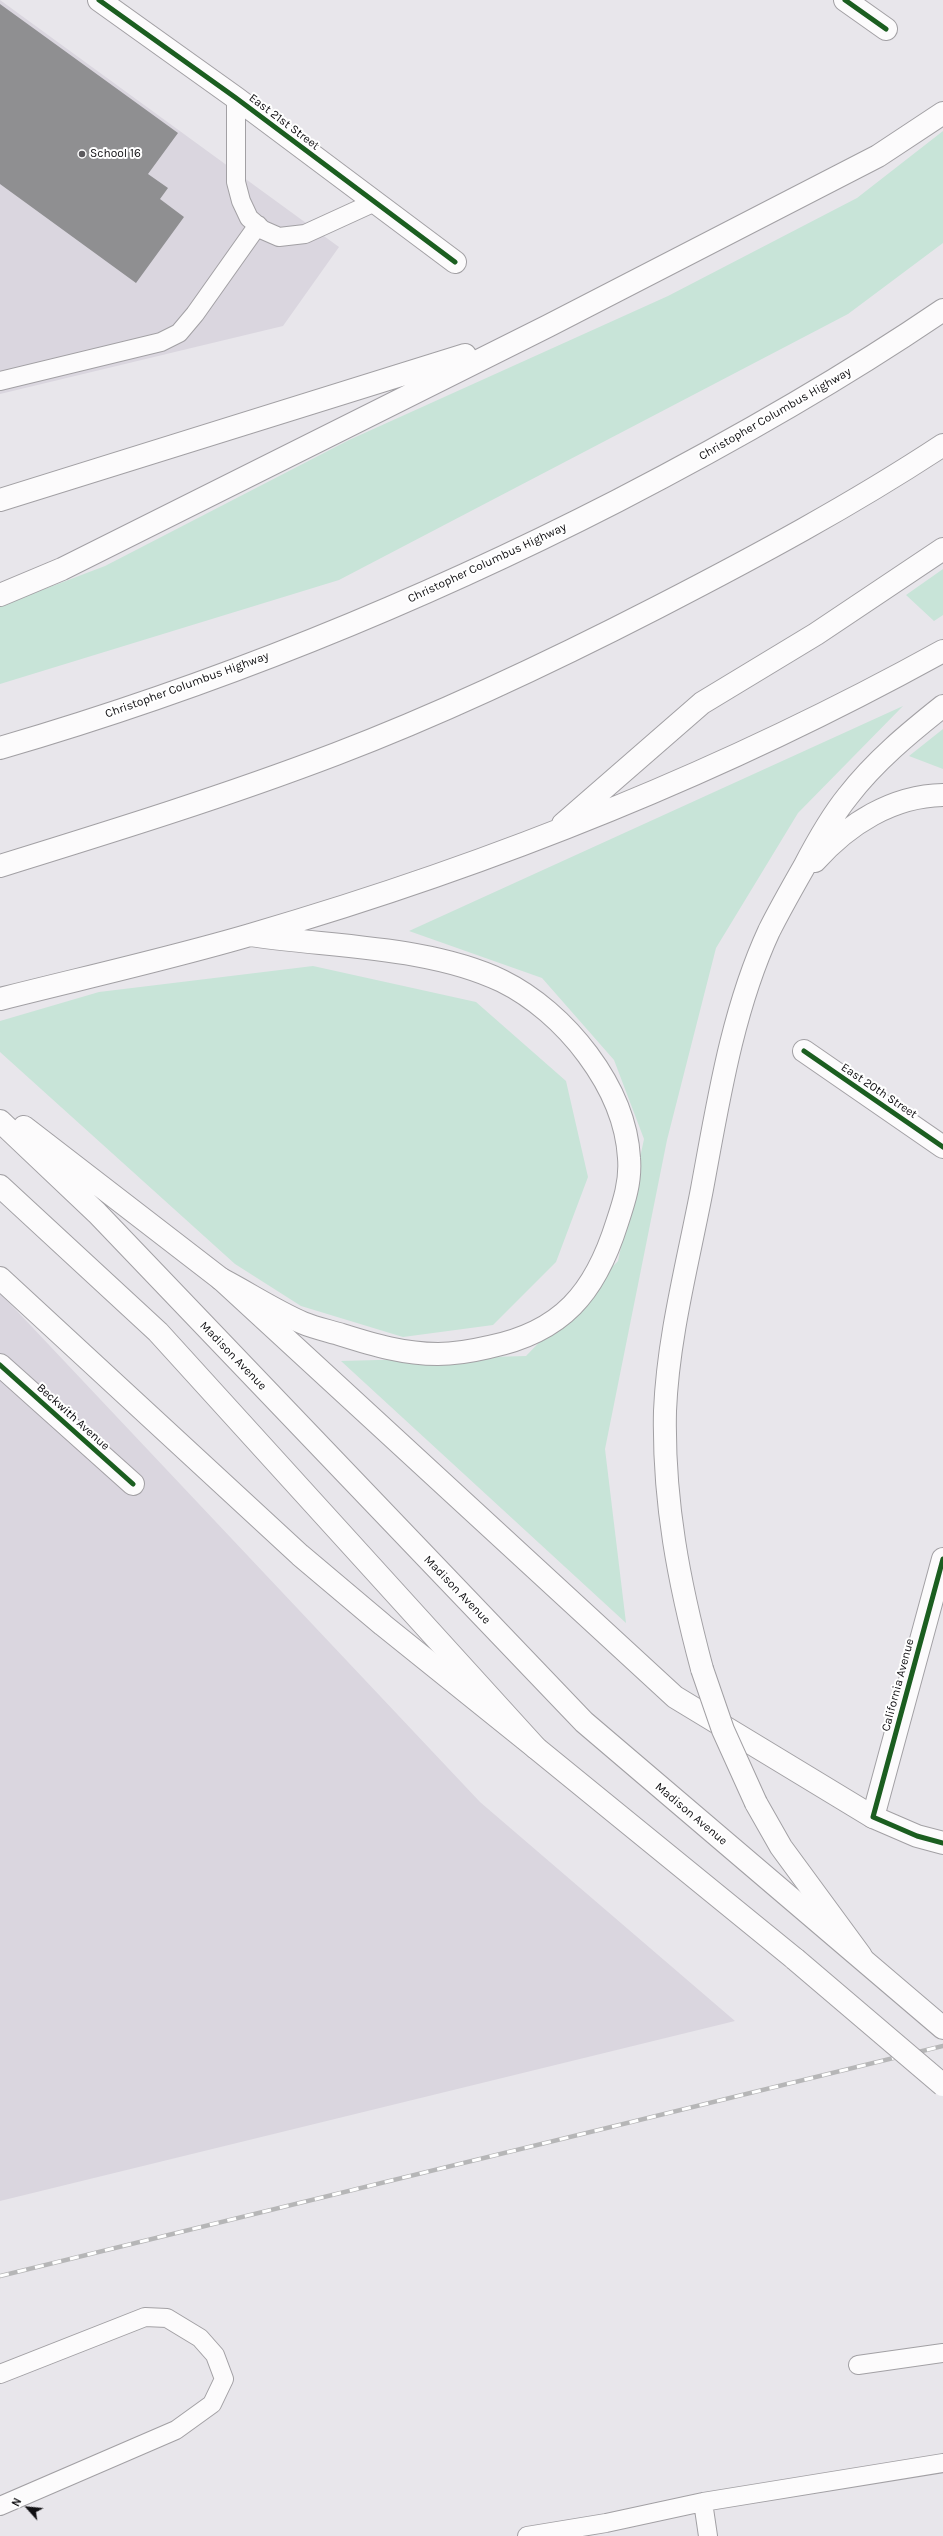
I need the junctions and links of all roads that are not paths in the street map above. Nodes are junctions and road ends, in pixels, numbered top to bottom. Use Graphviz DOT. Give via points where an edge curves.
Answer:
graph roads {
  1 [pos="99,0"];
  2 [pos="845,0"];
  3 [pos="886,29"];
  4 [pos="236,98"];
  5 [pos="943,113"];
  6 [pos="375,202"];
  7 [pos="258,225"];
  8 [pos="455,262"];
  9 [pos="943,310"];
  10 [pos="527,336"];
  11 [pos="0,381"];
  12 [pos="943,445"];
  13 [pos="0,500"];
  14 [pos="943,549"];
  15 [pos="0,595"];
  16 [pos="943,651"];
  17 [pos="943,706"];
  18 [pos="0,748"];
  19 [pos="943,795"];
  20 [pos="553,832"];
  21 [pos="0,866"];
  22 [pos="793,886"];
  23 [pos="250,935"];
  24 [pos="0,998"];
  25 [pos="804,1051"];
  26 [pos="0,1108"];
  27 [pos="0,1121"];
  28 [pos="943,1147"];
  29 [pos="0,1186"];
  30 [pos="0,1278"];
  31 [pos="221,1279"];
  32 [pos="0,1365"];
  33 [pos="132,1484"];
  34 [pos="943,1559"];
  35 [pos="536,1748"];
  36 [pos="873,1817"];
  37 [pos="943,1843"];
  38 [pos="861,1956"];
  39 [pos="943,2028"];
  40 [pos="943,2085"];
  41 [pos="943,2353"];
  42 [pos="858,2365"];
  43 [pos="0,2374"];
  44 [pos="943,2463"];
  45 [pos="703,2502"];
  46 [pos="0,2506"];
  47 [pos="526,2536"];
  48 [pos="708,2536"];
  1 -- 4 [label="main road, East 21st Street"];
  2 -- 3 [label="main road"];
  4 -- 6 [label="main road, East 21st Street"];
  4 -- 7 [label="lane" via="236,182 249,218"];
  5 -- 10 [label="main road" via="878,156"];
  6 -- 7 [label="lane" via="305,234 279,237"];
  6 -- 8 [label="main road, East 21st Street"];
  7 -- 11 [label="lane" via="179,333 161,342"];
  9 -- 18 [label="main road, Christopher Columbus Highway" via="800,401 682,467 563,528 443,585 192,686"];
  10 -- 13 [label="main road"];
  10 -- 15 [label="main road" via="62,569"];
  12 -- 21 [label="main road" via="817,522 706,582 581,647 461,703 338,754 212,800"];
  14 -- 20 [label="main road" via="816,634 702,702"];
  16 -- 20 [label="main road" via="852,701 720,763 610,811"];
  17 -- 22 [label="main road" via="876,764 847,797 820,836"];
  19 -- 22 [label="main road" via="899,802 866,817 826,849"];
  20 -- 23 [label="main road" via="408,885"];
  22 -- 38 [label="main road, bridge" via="769,933 750,981 715,1117 674,1338 665,1410 671,1534 684,1602 702,1669 723,1730 756,1803 781,1847"];
  23 -- 24 [label="main road"];
  23 -- 31 [label="main road" via="438,960 472,969 503,982 533,1001 578,1040 614,1098 625,1128 628,1190 610,1247 579,1299 557,1321 532,1335 473,1351 438,1354 394,1351 304,1323"];
  25 -- 28 [label="main road, East 20th Street"];
  26 -- 31 [label="main road"];
  27 -- 38 [label="main road, Madison Avenue" via="96,1213 584,1722"];
  29 -- 35 [label="main road" via="158,1332"];
  30 -- 35 [label="main road" via="300,1555"];
  31 -- 36 [label="main road" via="675,1697"];
  32 -- 33 [label="main road, Beckwith Avenue"];
  34 -- 36 [label="main road, California Avenue"];
  35 -- 40 [label="main road, bridge" via="795,1959"];
  36 -- 37 [label="main road" via="917,1836"];
  38 -- 39 [label="main road, Madison Avenue" via="889,1984"];
  41 -- 42 [label="lane"];
  43 -- 46 [label="lane" via="145,2317 167,2318 200,2338 214,2355 224,2379 212,2404 176,2430"];
  44 -- 45 [label="lane"];
  45 -- 47 [label="lane" via="606,2523"];
  45 -- 48 [label="lane"];
}
